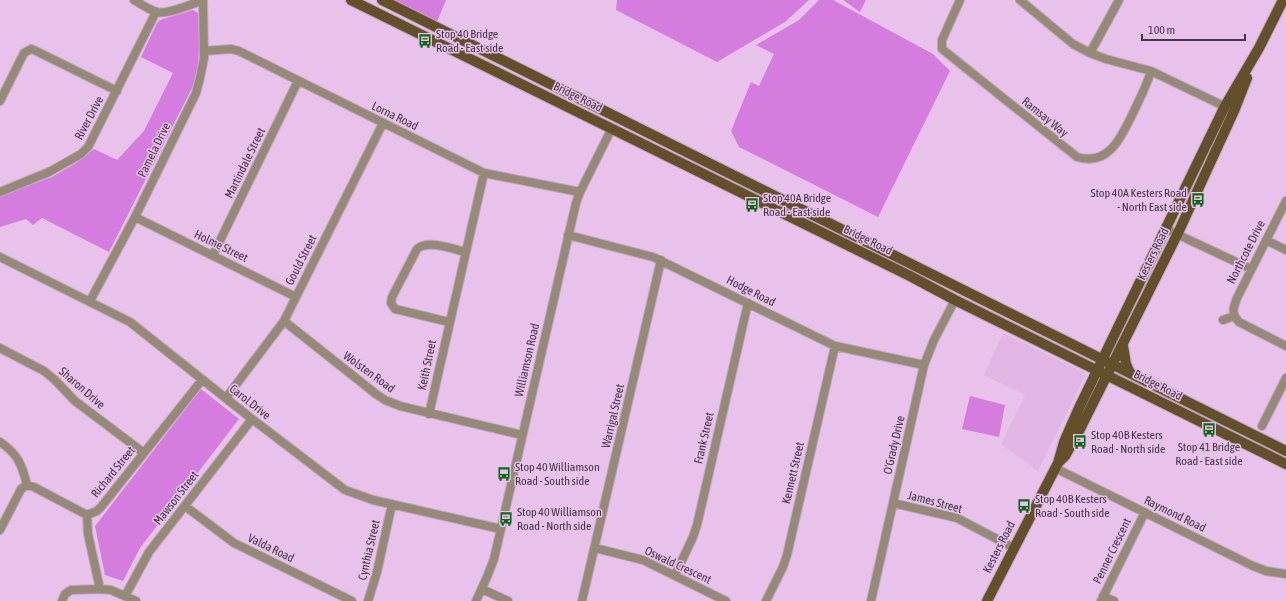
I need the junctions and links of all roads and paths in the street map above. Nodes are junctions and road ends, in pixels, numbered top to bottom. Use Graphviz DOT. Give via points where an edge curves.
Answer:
graph roads {
  1 [pos="134,0"];
  2 [pos="203,0"];
  3 [pos="351,0"];
  4 [pos="382,0"];
  5 [pos="960,0"];
  6 [pos="1020,0"];
  7 [pos="1119,0"];
  8 [pos="1283,0"];
  9 [pos="156,12"];
  10 [pos="1259,48"];
  11 [pos="204,51"];
  12 [pos="1090,54"];
  13 [pos="517,67"];
  14 [pos="1151,71"];
  15 [pos="512,79"];
  16 [pos="298,81"];
  17 [pos="117,91"];
  18 [pos="0,101"];
  19 [pos="1225,106"];
  20 [pos="1234,112"];
  21 [pos="618,117"];
  22 [pos="382,123"];
  23 [pos="612,128"];
  24 [pos="722,170"];
  25 [pos="484,173"];
  26 [pos="718,180"];
  27 [pos="0,192"];
  28 [pos="580,192"];
  29 [pos="1286,201"];
  30 [pos="135,217"];
  31 [pos="1166,229"];
  32 [pos="1178,233"];
  33 [pos="568,235"];
  34 [pos="1266,240"];
  35 [pos="1286,250"];
  36 [pos="465,252"];
  37 [pos="213,256"];
  38 [pos="2,258"];
  39 [pos="661,260"];
  40 [pos="0,267"];
  41 [pos="1252,269"];
  42 [pos="961,288"];
  43 [pos="296,297"];
  44 [pos="956,300"];
  45 [pos="90,301"];
  46 [pos="748,304"];
  47 [pos="1234,316"];
  48 [pos="1223,320"];
  49 [pos="284,321"];
  50 [pos="449,322"];
  51 [pos="835,346"];
  52 [pos="1123,346"];
  53 [pos="1286,346"];
  54 [pos="0,348"];
  55 [pos="1103,360"];
  56 [pos="924,365"];
  57 [pos="1113,365"];
  58 [pos="1098,370"];
  59 [pos="1130,373"];
  60 [pos="1108,375"];
  61 [pos="1286,378"];
  62 [pos="202,380"];
  63 [pos="226,398"];
  64 [pos="429,414"];
  65 [pos="252,419"];
  66 [pos="1262,426"];
  67 [pos="522,435"];
  68 [pos="0,442"];
  69 [pos="1286,451"];
  70 [pos="144,453"];
  71 [pos="1286,464"];
  72 [pos="1056,466"];
  73 [pos="28,485"];
  74 [pos="893,503"];
  75 [pos="392,504"];
  76 [pos="185,506"];
  77 [pos="1145,512"];
  78 [pos="87,514"];
  79 [pos="0,528"];
  80 [pos="500,529"];
  81 [pos="595,548"];
  82 [pos="1014,548"];
  83 [pos="1286,574"];
  84 [pos="675,575"];
  85 [pos="100,589"];
  86 [pos="482,589"];
  87 [pos="125,596"];
  88 [pos="1102,598"];
  89 [pos="62,601"];
  90 [pos="136,601"];
  91 [pos="352,601"];
  92 [pos="368,601"];
  93 [pos="476,601"];
  94 [pos="508,601"];
  95 [pos="582,601"];
  96 [pos="726,601"];
  97 [pos="766,601"];
  98 [pos="871,601"];
  99 [pos="987,601"];
  100 [pos="1114,601"];
  1 -- 9 [label="street"];
  2 -- 9 [label="street"];
  2 -- 11 [label="street, Pamela Drive"];
  3 -- 15 [label="main road, Bridge Road"];
  4 -- 13 [label="main road, Bridge Road"];
  5 -- 14 [label="street, Ramsay Way" via="942,40 942,49 1077,157 1099,158 1115,146 1148,82"];
  6 -- 12 [label="street" via="1073,44"];
  7 -- 12 [label="street"];
  8 -- 10 [label="main road, Kesters Road"];
  9 -- 17 [label="street, River Drive"];
  10 -- 19 [label="main road, Kesters Road"];
  10 -- 20 [label="main road, Kesters Road"];
  11 -- 16 [label="street, Lorna Road" via="239,51"];
  11 -- 30 [label="street, Pamela Drive" via="196,93"];
  12 -- 14 [label="street"];
  13 -- 15 [label="main road"];
  13 -- 21 [label="main road, Bridge Road"];
  14 -- 19 [label="street"];
  15 -- 23 [label="main road, Bridge Road"];
  16 -- 22 [label="street, Lorna Road"];
  16 -- 37 [label="street, Martindale Street"];
  17 -- 18 [label="street" via="31,49 24,53"];
  17 -- 27 [label="street, River Drive" via="85,151 44,174"];
  19 -- 20 [label="street"];
  19 -- 31 [label="main road, Kesters Road"];
  20 -- 32 [label="main road, Kesters Road"];
  21 -- 23 [label="main road"];
  21 -- 24 [label="main road, Bridge Road"];
  22 -- 25 [label="street, Lorna Road"];
  22 -- 43 [label="street, Gould Street"];
  23 -- 26 [label="main road, Bridge Road"];
  23 -- 28 [label="street, Williamson Road"];
  24 -- 26 [label="main road"];
  24 -- 42 [label="main road, Bridge Road"];
  25 -- 28 [label="street, Lorna Road"];
  25 -- 36 [label="street, Keith Street"];
  26 -- 44 [label="main road, Bridge Road"];
  28 -- 33 [label="street, Williamson Road"];
  29 -- 34 [label="street, Northcote Drive"];
  30 -- 37 [label="street, Holme Street"];
  30 -- 45 [label="street, Pamela Drive"];
  31 -- 32 [label="street"];
  31 -- 55 [label="main road, Kesters Road"];
  32 -- 41 [label="street"];
  32 -- 52 [label="main road, Kesters Road"];
  33 -- 39 [label="street, Hodge Road" via="648,254"];
  33 -- 67 [label="street, Williamson Road"];
  34 -- 35 [label="street"];
  34 -- 41 [label="street, Northcote Drive"];
  36 -- 50 [label="street, Keith Street"];
  36 -- 50 [label="street" via="430,244 420,246 392,297 391,303 395,309"];
  37 -- 43 [label="street, Holme Street"];
  38 -- 40 [label="street"];
  38 -- 45 [label="street, Carol Drive"];
  39 -- 46 [label="street, Hodge Road"];
  39 -- 81 [label="street, Warrigal Street"];
  41 -- 47 [label="street, Northcote Drive" via="1234,306"];
  42 -- 44 [label="main road"];
  42 -- 55 [label="main road, Bridge Road"];
  43 -- 49 [label="street, Gould Street"];
  44 -- 56 [label="street, O'Grady Drive" via="934,340"];
  44 -- 58 [label="main road, Bridge Road"];
  45 -- 62 [label="street, Carol Drive" via="130,322"];
  46 -- 51 [label="street, Hodge Road"];
  46 -- 84 [label="street, Frank Street" via="697,525"];
  47 -- 48 [label="street"];
  47 -- 53 [label="street" via="1239,322"];
  49 -- 63 [label="street, Gould Street"];
  49 -- 64 [label="street, Wolsten Road" via="381,397 400,406"];
  50 -- 64 [label="street, Keith Street"];
  51 -- 56 [label="street, Hodge Road"];
  51 -- 97 [label="street, Kennett Street" via="787,555"];
  52 -- 57 [label="main road, Kesters Road"];
  52 -- 59 [label="main road"];
  54 -- 70 [label="street, Sharon Drive" via="44,371 75,401"];
  55 -- 57 [label="main road, Bridge Road"];
  55 -- 58 [label="main road, Kesters Road"];
  56 -- 74 [label="street, O'Grady Drive"];
  57 -- 59 [label="main road, Bridge Road"];
  57 -- 60 [label="main road, Kesters Road"];
  58 -- 60 [label="main road, Bridge Road"];
  58 -- 72 [label="main road, Kesters Road" via="1064,442"];
  59 -- 69 [label="main road, Bridge Road"];
  60 -- 71 [label="main road, Bridge Road"];
  60 -- 72 [label="main road, Kesters Road" via="1071,446"];
  61 -- 66 [label="street"];
  62 -- 63 [label="street, Carol Drive"];
  62 -- 70 [label="street, Richard Street"];
  63 -- 65 [label="street, Carol Drive"];
  64 -- 67 [label="street, Wolsten Road"];
  65 -- 75 [label="street, Carol Drive" via="341,488"];
  65 -- 76 [label="street, Mawson Street"];
  67 -- 80 [label="street, Williamson Road"];
  68 -- 73 [label="street" via="14,453"];
  70 -- 78 [label="street, Richard Street" via="101,507"];
  72 -- 77 [label="street, Raymond Road"];
  72 -- 82 [label="main road, Kesters Road"];
  73 -- 78 [label="street"];
  73 -- 79 [label="street" via="21,489"];
  74 -- 82 [label="street, James Street" via="957,518"];
  74 -- 98 [label="street, O'Grady Drive"];
  75 -- 80 [label="street, Carol Drive"];
  75 -- 92 [label="street, Cynthia Street"];
  76 -- 87 [label="street, Mawson Street" via="149,552"];
  76 -- 91 [label="street, Valda Road" via="234,543"];
  77 -- 83 [label="street, Raymond Road" via="1257,568"];
  77 -- 88 [label="street, Penner Crescent"];
  78 -- 85 [label="street" via="88,534"];
  80 -- 86 [label="street, Williamson Road" via="494,559"];
  81 -- 84 [label="street, Oswald Crescent" via="643,560"];
  81 -- 95 [label="street, Warrigal Street"];
  82 -- 99 [label="main road, Kesters Road"];
  84 -- 96 [label="street, Oswald Crescent"];
  85 -- 87 [label="street" via="111,590"];
  85 -- 89 [label="street" via="71,590 65,594"];
  86 -- 93 [label="street, Williamson Road"];
  86 -- 94 [label="street"];
  87 -- 90 [label="street"];
  88 -- 100 [label="street"];
}
